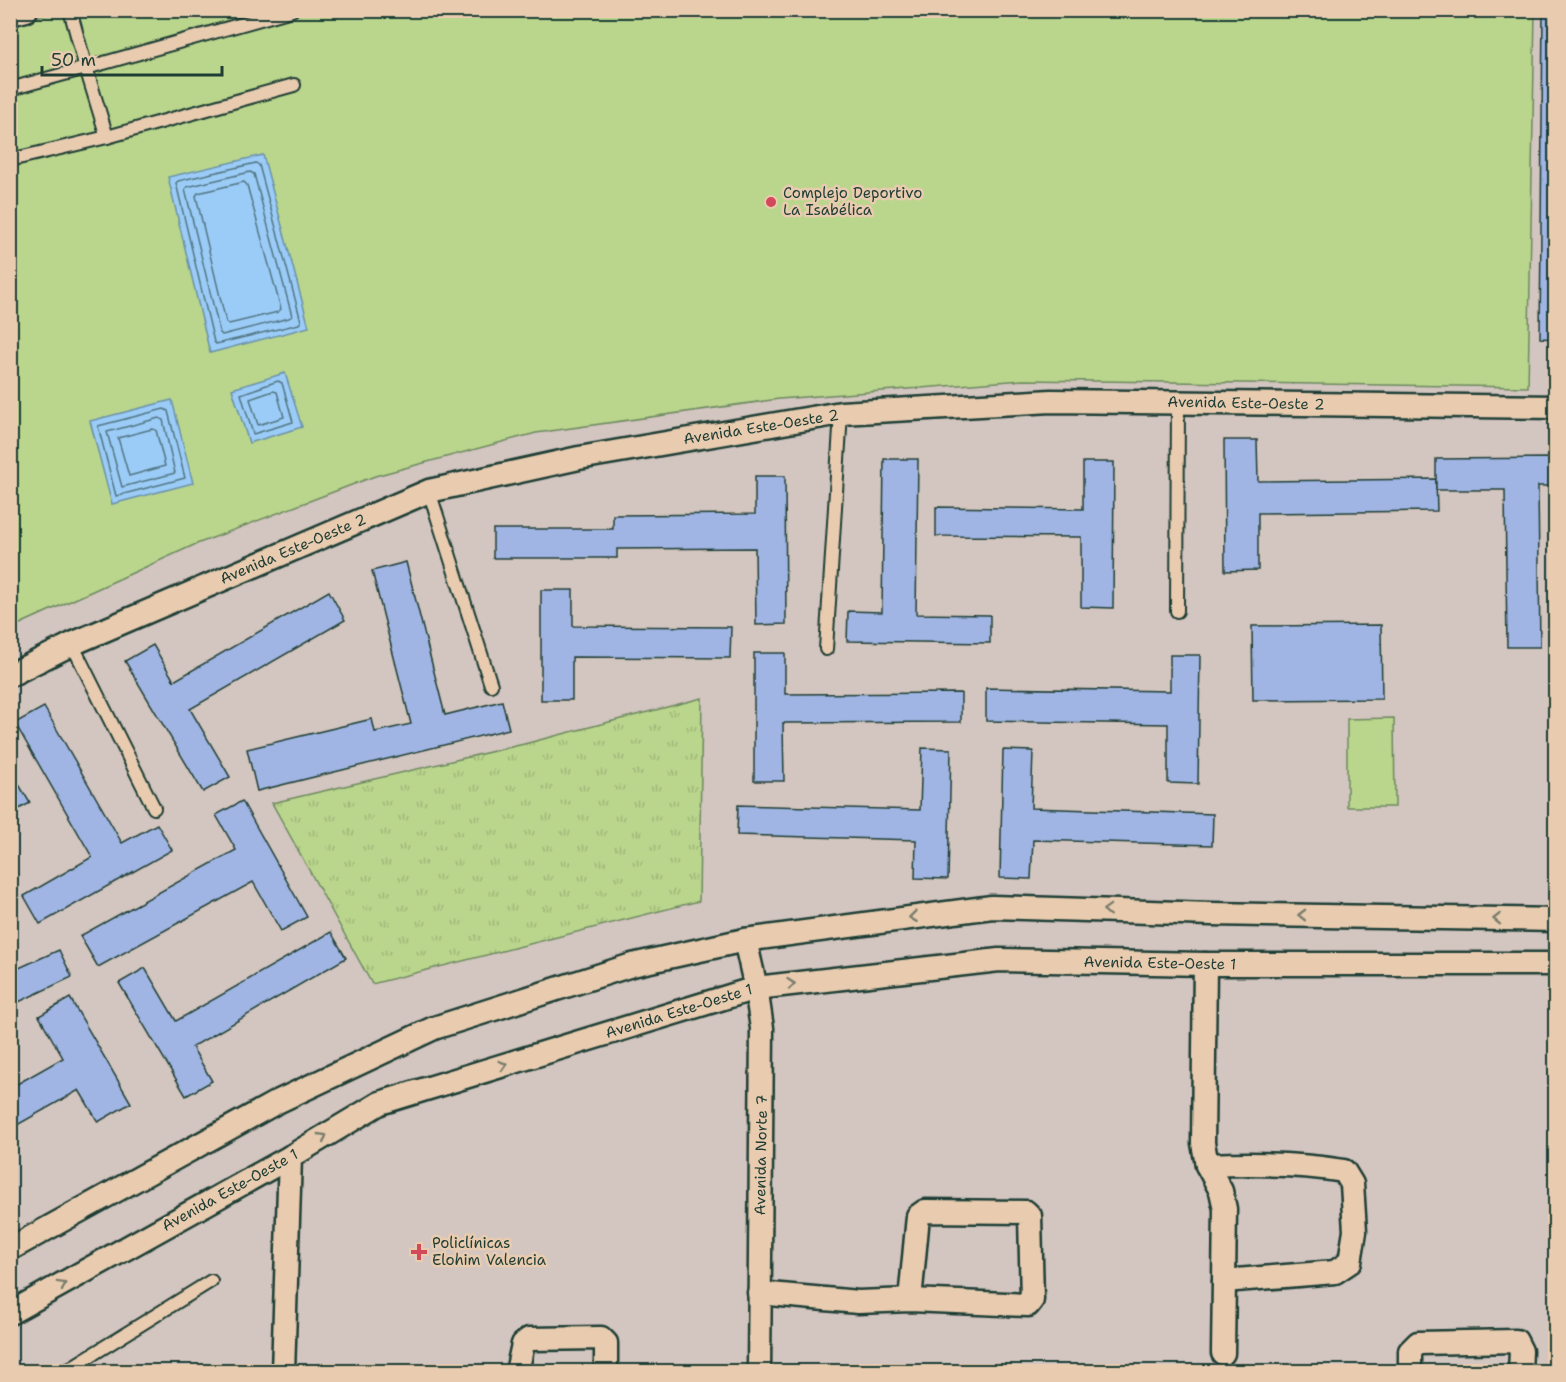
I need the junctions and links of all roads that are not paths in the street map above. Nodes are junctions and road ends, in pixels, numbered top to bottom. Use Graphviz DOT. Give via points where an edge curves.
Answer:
graph roads {
  1 [pos="26,10"];
  2 [pos="70,10"];
  3 [pos="292,10"];
  4 [pos="10,14"];
  5 [pos="86,68"];
  6 [pos="294,85"];
  7 [pos="10,89"];
  8 [pos="107,137"];
  9 [pos="10,160"];
  10 [pos="1178,403"];
  11 [pos="1556,407"];
  12 [pos="842,413"];
  13 [pos="429,491"];
  14 [pos="1177,611"];
  15 [pos="72,644"];
  16 [pos="826,649"];
  17 [pos="10,675"];
  18 [pos="491,685"];
  19 [pos="154,808"];
  20 [pos="1556,920"];
  21 [pos="745,940"];
  22 [pos="1206,964"];
  23 [pos="1556,964"];
  24 [pos="756,988"];
  25 [pos="290,1157"];
  26 [pos="1207,1165"];
  27 [pos="10,1249"];
  28 [pos="211,1281"];
  29 [pos="1224,1281"];
  30 [pos="759,1293"];
  31 [pos="910,1300"];
  32 [pos="10,1313"];
  33 [pos="1224,1353"];
  34 [pos="64,1371"];
  35 [pos="283,1371"];
  36 [pos="518,1371"];
  37 [pos="606,1371"];
  38 [pos="759,1371"];
  39 [pos="1410,1371"];
  40 [pos="1520,1371"];
  1 -- 4 [label="street"];
  2 -- 5 [label="lane"];
  3 -- 5 [label="lane"];
  5 -- 7 [label="lane"];
  5 -- 8 [label="lane"];
  6 -- 8 [label="lane"];
  8 -- 9 [label="lane"];
  10 -- 11 [label="street, Avenida Este-Oeste 2"];
  10 -- 12 [label="street, Avenida Este-Oeste 2" via="1051,401"];
  10 -- 14 [label="lane"];
  12 -- 13 [label="street, Avenida Este-Oeste 2" via="579,458"];
  12 -- 16 [label="lane"];
  13 -- 15 [label="street, Avenida Este-Oeste 2"];
  13 -- 18 [label="lane"];
  15 -- 17 [label="street, Avenida Este-Oeste 2"];
  15 -- 19 [label="lane"];
  20 -- 21 [label="street, one-way" via="992,907"];
  21 -- 24 [label="street, Avenida Norte 7"];
  21 -- 27 [label="street" via="632,965 434,1028 277,1102"];
  22 -- 23 [label="street, Avenida Este-Oeste 1"];
  24 -- 22 [label="street, Avenida Este-Oeste 1, one-way" via="999,960"];
  22 -- 26 [label="street" via="1203,1143"];
  25 -- 24 [label="street, Avenida Este-Oeste 1, one-way" via="380,1103"];
  24 -- 30 [label="street, Avenida Norte 7" via="762,1028"];
  32 -- 25 [label="street, Avenida Este-Oeste 1, one-way"];
  25 -- 35 [label="street"];
  26 -- 29 [label="street" via="1221,1191 1224,1209"];
  26 -- 29 [label="street" via="1314,1165 1344,1171 1352,1184 1355,1231 1350,1262 1335,1272"];
  28 -- 34 [label="lane"];
  29 -- 33 [label="street"];
  30 -- 31 [label="street" via="858,1302"];
  30 -- 38 [label="street, Avenida Norte 7"];
  31 -- 31 [label="street" via="1028,1305 1032,1300 1030,1216 1026,1212 925,1211 918,1216"];
  36 -- 37 [label="street" via="523,1344 529,1340 601,1338 606,1342"];
  39 -- 40 [label="street" via="1410,1351 1418,1343 1516,1341 1521,1351"];
}
